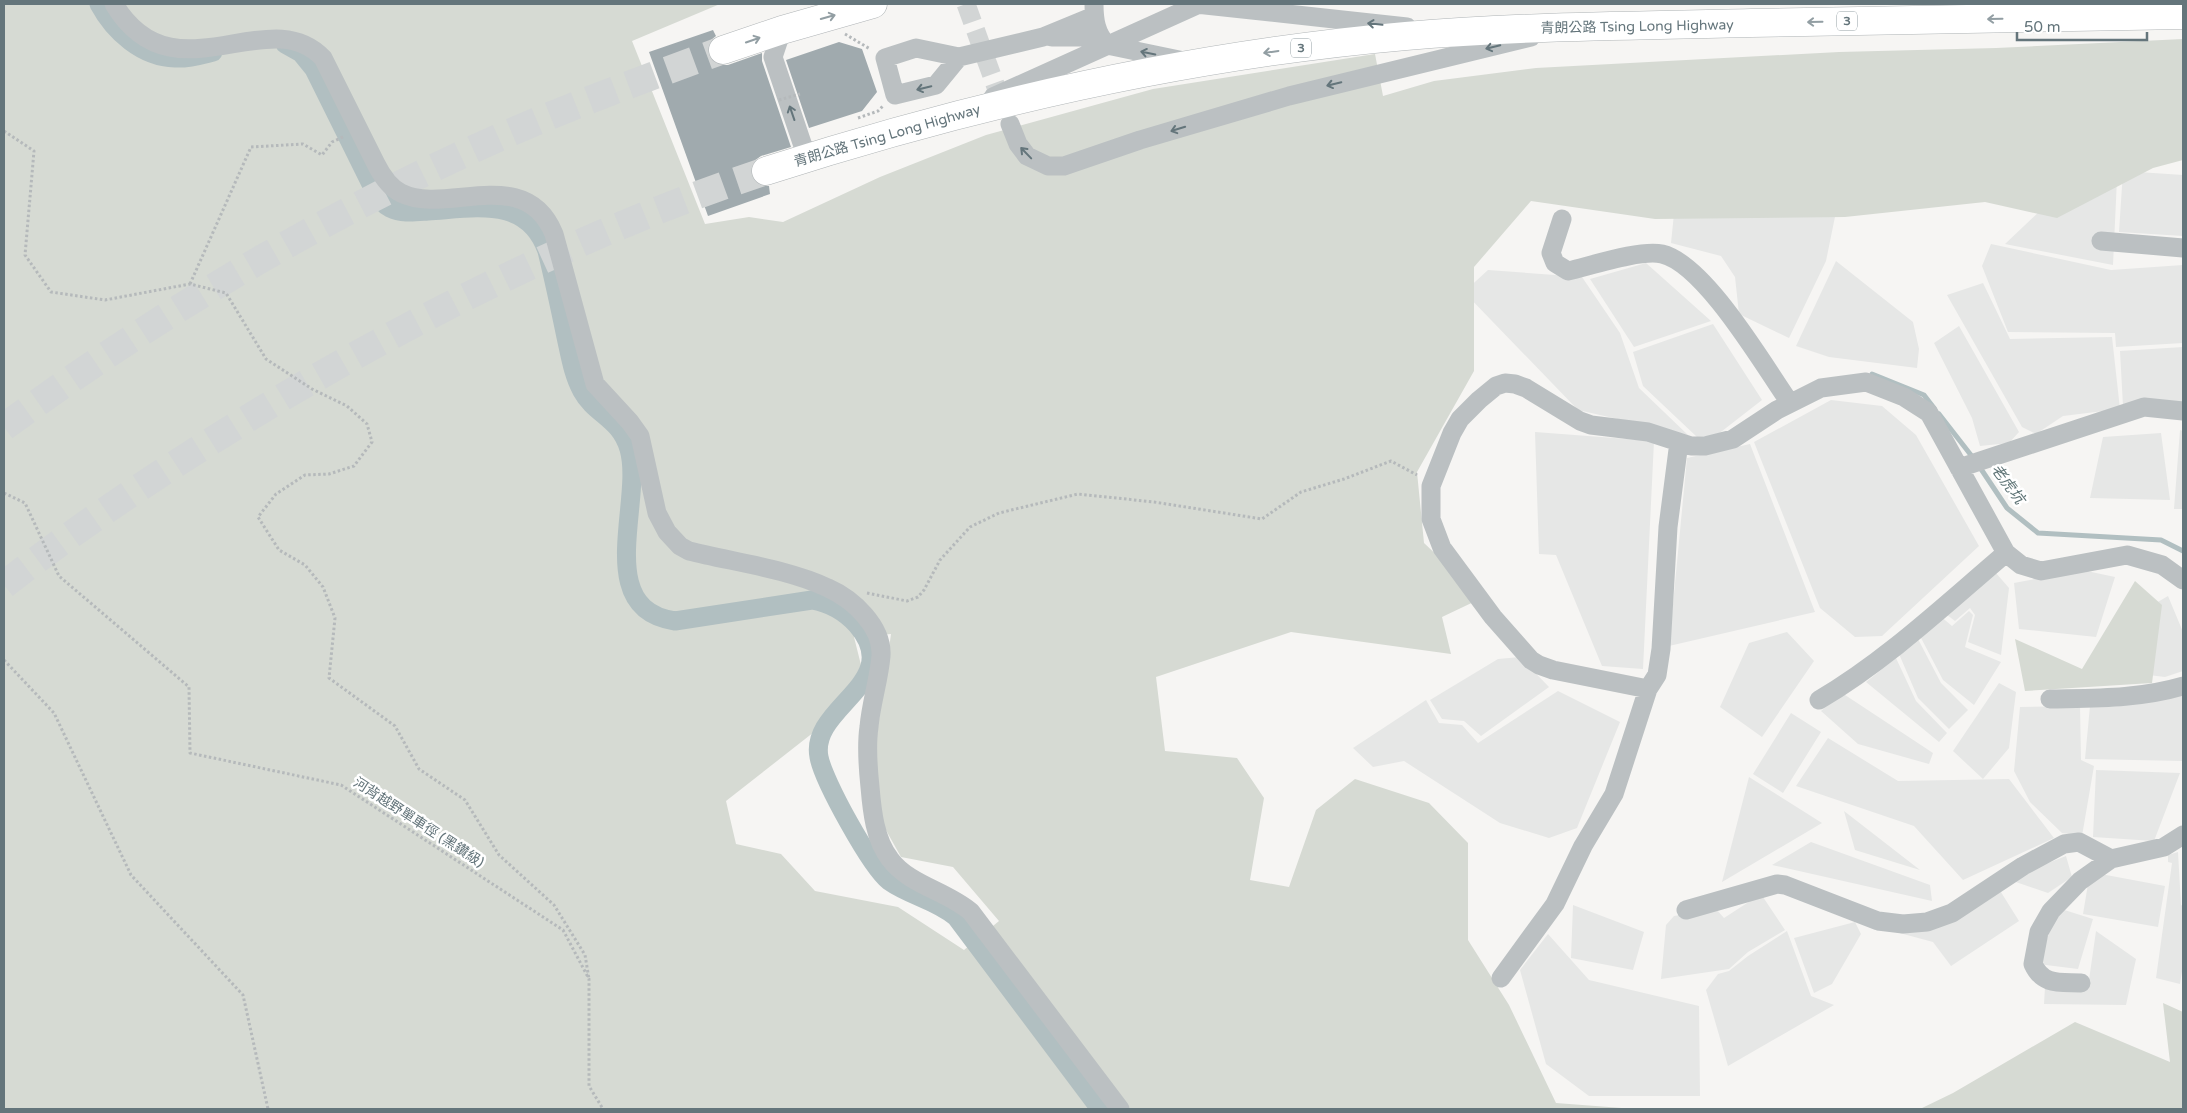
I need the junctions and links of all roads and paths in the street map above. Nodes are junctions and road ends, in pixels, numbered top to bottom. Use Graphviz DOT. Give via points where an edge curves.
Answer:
graph roads {
  1 [pos="114,4"];
  2 [pos="873,4"];
  3 [pos="1198,4"];
  4 [pos="1294,9"];
  5 [pos="1094,10"];
  6 [pos="2183,15"];
  7 [pos="1574,27"];
  8 [pos="782,30"];
  9 [pos="1458,32"];
  10 [pos="844,34"];
  11 [pos="1043,37"];
  12 [pos="1103,41"];
  13 [pos="724,50"];
  14 [pos="959,57"];
  15 [pos="885,58"];
  16 [pos="1196,63"];
  17 [pos="800,94"];
  18 [pos="895,95"];
  19 [pos="779,100"];
  20 [pos="1010,113"];
  21 [pos="955,115"];
  22 [pos="853,120"];
  23 [pos="4,132"];
  24 [pos="332,142"];
  25 [pos="813,156"];
  26 [pos="766,171"];
  27 [pos="1562,219"];
  28 [pos="2101,241"];
  29 [pos="2183,248"];
  30 [pos="190,284"];
  31 [pos="1790,403"];
  32 [pos="2183,411"];
  33 [pos="1679,442"];
  34 [pos="1963,467"];
  35 [pos="1434,477"];
  36 [pos="4,493"];
  37 [pos="2006,553"];
  38 [pos="2183,580"];
  39 [pos="853,604"];
  40 [pos="4,660"];
  41 [pos="2183,686"];
  42 [pos="1648,689"];
  43 [pos="2050,699"];
  44 [pos="1819,700"];
  45 [pos="2183,835"];
  46 [pos="2111,859"];
  47 [pos="1686,910"];
  48 [pos="1501,978"];
  49 [pos="589,979"];
  50 [pos="2081,983"];
  51 [pos="268,1109"];
  52 [pos="603,1109"];
  53 [pos="1120,1109"];
  1 -- 39 [label="street" via="142,34 169,45 260,29 296,33 312,44 323,58 376,164 395,189 408,196 422,198 499,195 520,200 540,212 554,234 595,384 640,436 657,513 667,532 689,551 794,576 829,588"];
  8 -- 2 [label="highway, one-way"];
  3 -- 4 [label="street"];
  3 -- 12 [label="street"];
  9 -- 4 [label="street, one-way"];
  5 -- 11 [label="street"];
  5 -- 12 [label="street"];
  6 -- 7 [label="highway, 青朗公路 Tsing Long Highway / 3, one-way"];
  7 -- 9 [label="highway, 青朗公路 Tsing Long Highway / 3"];
  7 -- 20 [label="street, one-way" via="1289,96 1064,166 1048,166 1027,156 1018,144"];
  13 -- 8 [label="highway, one-way"];
  25 -- 8 [label="street, one-way" via="803,146 773,57"];
  9 -- 16 [label="highway, 青朗公路 Tsing Long Highway / 3, one-way" via="1352,42"];
  10 -- 15 [label="path"];
  11 -- 12 [label="street"];
  11 -- 14 [label="street"];
  16 -- 12 [label="street, one-way"];
  12 -- 21 [label="street"];
  14 -- 15 [label="street" via="916,48"];
  14 -- 18 [label="street, one-way" via="936,85"];
  15 -- 18 [label="street"];
  16 -- 20 [label="highway, 青朗公路 Tsing Long Highway / 3" via="1094,82"];
  17 -- 19 [label="path, bridge"];
  18 -- 22 [label="path" via="878,111"];
  20 -- 21 [label="highway, 青朗公路 Tsing Long Highway / 3"];
  21 -- 25 [label="highway, 青朗公路 Tsing Long Highway / 3"];
  23 -- 30 [label="path" via="34,151 25,255 51,292 105,300"];
  24 -- 30 [label="path" via="322,155 303,144 251,147"];
  25 -- 26 [label="highway, 青朗公路 Tsing Long Highway / 3"];
  27 -- 31 [label="street" via="1551,253 1555,263 1568,271 1644,254 1662,254 1692,272 1713,292"];
  28 -- 29 [label="street"];
  30 -- 49 [label="path" via="226,293 266,359 312,389 347,406 367,424 372,442 354,466 329,474 305,475 276,494 258,517 278,550 305,565 323,587 335,618 329,678 395,726 419,769 465,800 499,854 554,904 585,955"];
  31 -- 33 [label="street" via="1733,439 1705,446"];
  31 -- 34 [label="street" via="1822,388 1866,382 1904,396 1929,414"];
  32 -- 34 [label="street" via="2144,406"];
  33 -- 35 [label="street" via="1648,432 1591,424 1526,388 1505,383 1490,390 1460,419"];
  33 -- 42 [label="street" via="1668,527 1661,649 1657,675"];
  34 -- 37 [label="street"];
  35 -- 39 [label="path" via="1424,478 1391,460 1301,492 1262,518 1078,494 999,513 970,527 940,560 918,597 907,601 862,592"];
  35 -- 42 [label="street" via="1430,497 1431,519 1439,542 1522,651 1539,666"];
  36 -- 49 [label="path, 河背越野單車徑 (黑鑽級)" via="25,503 59,576 189,687 190,753 342,785 563,930"];
  37 -- 38 [label="street" via="2021,565 2041,571 2127,555 2162,565"];
  37 -- 44 [label="street" via="1883,657"];
  39 -- 53 [label="street" via="876,632 881,654 868,728 868,769 881,845 901,872 958,901 972,912"];
  40 -- 51 [label="path" via="54,713 132,875 243,995"];
  41 -- 43 [label="street" via="2126,698"];
  42 -- 48 [label="street" via="1614,794 1555,904"];
  45 -- 46 [label="street" via="2164,847"];
  46 -- 47 [label="street" via="2079,842 2064,844 1952,912 1927,922 1878,921 1777,884"];
  46 -- 50 [label="street" via="2080,881 2051,911 2039,932 2033,957 2036,972 2048,981"];
  49 -- 52 [label="path, 河背越野單車徑 (黑鑽級)" via="589,1086"];
}
